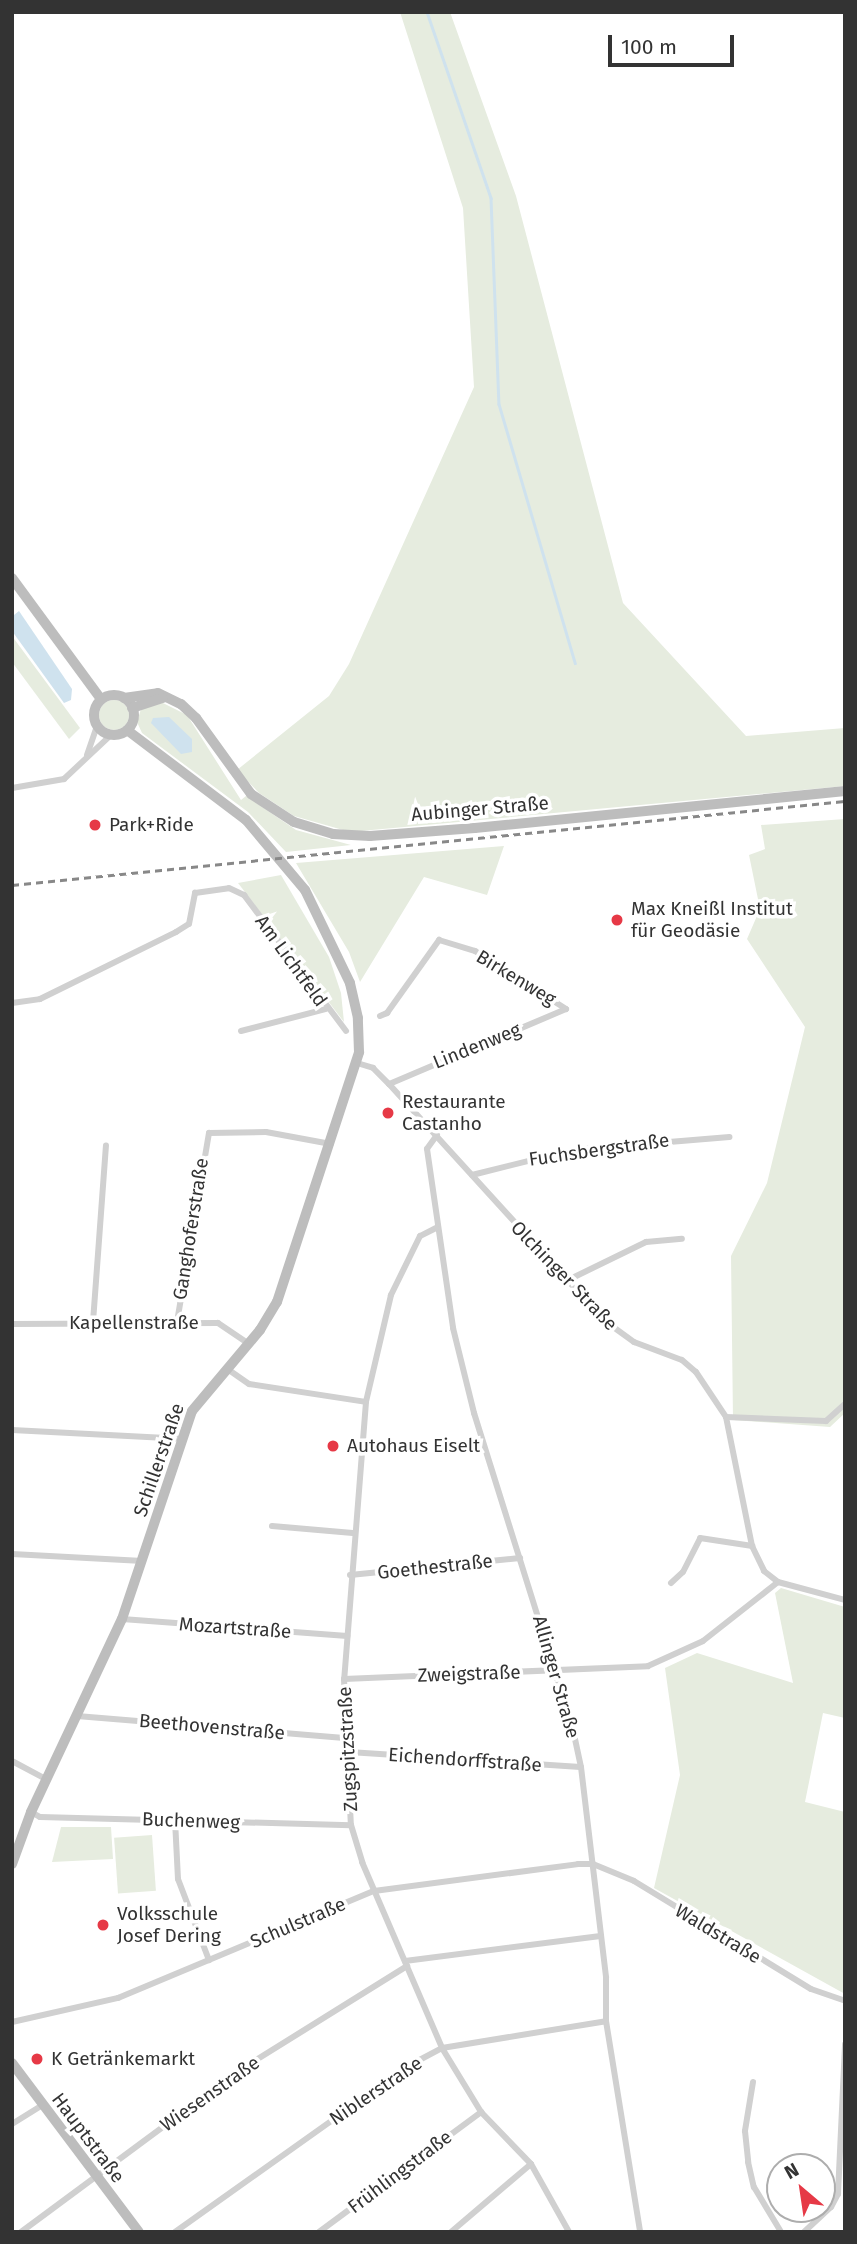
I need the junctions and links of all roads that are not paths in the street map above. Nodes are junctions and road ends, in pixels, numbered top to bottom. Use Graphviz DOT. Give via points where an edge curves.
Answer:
graph roads {
  1 [pos="12,578"];
  2 [pos="124,698"];
  3 [pos="101,699"];
  4 [pos="173,699"];
  5 [pos="132,708"];
  6 [pos="97,726"];
  7 [pos="127,730"];
  8 [pos="112,734"];
  9 [pos="86,757"];
  10 [pos="12,788"];
  11 [pos="845,791"];
  12 [pos="12,1003"];
  13 [pos="326,1009"];
  14 [pos="566,1009"];
  15 [pos="380,1016"];
  16 [pos="241,1031"];
  17 [pos="346,1031"];
  18 [pos="356,1063"];
  19 [pos="389,1084"];
  20 [pos="437,1135"];
  21 [pos="729,1137"];
  22 [pos="331,1144"];
  23 [pos="106,1145"];
  24 [pos="472,1175"];
  25 [pos="436,1228"];
  26 [pos="682,1239"];
  27 [pos="566,1281"];
  28 [pos="93,1322"];
  29 [pos="177,1322"];
  30 [pos="12,1324"];
  31 [pos="249,1344"];
  32 [pos="226,1368"];
  33 [pos="366,1402"];
  34 [pos="845,1404"];
  35 [pos="726,1417"];
  36 [pos="12,1430"];
  37 [pos="181,1439"];
  38 [pos="272,1526"];
  39 [pos="353,1533"];
  40 [pos="752,1546"];
  41 [pos="12,1554"];
  42 [pos="520,1558"];
  43 [pos="143,1562"];
  44 [pos="350,1576"];
  45 [pos="778,1582"];
  46 [pos="671,1583"];
  47 [pos="845,1600"];
  48 [pos="122,1619"];
  49 [pos="347,1636"];
  50 [pos="555,1671"];
  51 [pos="344,1679"];
  52 [pos="77,1716"];
  53 [pos="347,1738"];
  54 [pos="349,1752"];
  55 [pos="12,1761"];
  56 [pos="581,1768"];
  57 [pos="47,1780"];
  58 [pos="32,1812"];
  59 [pos="175,1820"];
  60 [pos="351,1825"];
  61 [pos="12,1864"];
  62 [pos="593,1864"];
  63 [pos="374,1891"];
  64 [pos="600,1936"];
  65 [pos="209,1961"];
  66 [pos="406,1964"];
  67 [pos="845,2001"];
  68 [pos="606,2021"];
  69 [pos="12,2022"];
  70 [pos="845,2044"];
  71 [pos="442,2048"];
  72 [pos="12,2063"];
  73 [pos="753,2082"];
  74 [pos="42,2105"];
  75 [pos="481,2112"];
  76 [pos="12,2123"];
  77 [pos="531,2164"];
  78 [pos="96,2176"];
  79 [pos="21,2232"];
  80 [pos="139,2232"];
  81 [pos="176,2232"];
  82 [pos="319,2232"];
  83 [pos="451,2232"];
  84 [pos="569,2232"];
  85 [pos="640,2232"];
  86 [pos="781,2232"];
  87 [pos="804,2232"];
  1 -- 3 [label="main road"];
  2 -- 3 [label="main road"];
  2 -- 4 [label="main road" via="152,692"];
  2 -- 5 [label="main road"];
  3 -- 6 [label="main road" via="94,715"];
  4 -- 5 [label="main road" via="147,700"];
  4 -- 11 [label="main road, Aubinger Straße" via="197,718 251,793 294,822 334,834 370,836 475,828"];
  5 -- 7 [label="main road"];
  6 -- 8 [label="main road"];
  6 -- 9 [label="street"];
  7 -- 8 [label="main road"];
  7 -- 18 [label="main road, Schillerstraße" via="262,837 305,890 326,926 355,1001 360,1030"];
  8 -- 9 [label="street"];
  9 -- 10 [label="street" via="64,779"];
  12 -- 13 [label="street, Am Lichtfeld" via="40,999 176,932 189,924 192,901 202,889 238,890"];
  13 -- 16 [label="street"];
  13 -- 17 [label="street, Am Lichtfeld"];
  14 -- 15 [label="street, Birkenweg" via="475,951 439,940 387,1013"];
  14 -- 19 [label="street, Lindenweg"];
  18 -- 19 [label="street, Olchinger Straße" via="373,1068"];
  18 -- 22 [label="main road, Schillerstraße"];
  19 -- 20 [label="street, Olchinger Straße"];
  20 -- 24 [label="street, Olchinger Straße"];
  20 -- 25 [label="street, Allinger Straße" via="427,1149"];
  21 -- 24 [label="street, Fuchsbergstraße" via="586,1148"];
  22 -- 29 [label="street, Ganghoferstraße" via="277,1133 209,1133"];
  22 -- 31 [label="main road, Schillerstraße" via="277,1302"];
  23 -- 28 [label="street"];
  24 -- 27 [label="street, Olchinger Straße"];
  25 -- 33 [label="street, Zugspitzstraße" via="420,1236 391,1295"];
  25 -- 42 [label="street, Allinger Straße" via="466,1386"];
  26 -- 27 [label="street" via="646,1242"];
  27 -- 35 [label="street, Olchinger Straße" via="621,1335 690,1366"];
  28 -- 29 [label="street, Kapellenstraße"];
  28 -- 30 [label="street, Kapellenstraße"];
  29 -- 31 [label="street, Kapellenstraße" via="218,1323"];
  31 -- 32 [label="main road, Schillerstraße"];
  32 -- 33 [label="street" via="249,1384"];
  32 -- 37 [label="main road, Schillerstraße" via="199,1399"];
  33 -- 39 [label="street, Zugspitzstraße"];
  34 -- 35 [label="street" via="826,1421"];
  35 -- 40 [label="street, Olchinger Straße"];
  36 -- 37 [label="street"];
  37 -- 43 [label="main road, Schillerstraße"];
  38 -- 39 [label="street"];
  39 -- 44 [label="street, Zugspitzstraße"];
  40 -- 45 [label="street, Olchinger Straße" via="764,1571"];
  40 -- 46 [label="street" via="700,1538 683,1572"];
  41 -- 43 [label="street"];
  42 -- 44 [label="street, Goethestraße"];
  42 -- 50 [label="street, Allinger Straße"];
  43 -- 48 [label="main road, Schillerstraße"];
  44 -- 49 [label="street, Zugspitzstraße"];
  45 -- 47 [label="street"];
  45 -- 50 [label="street, Zweigstraße" via="703,1641 660,1663"];
  48 -- 49 [label="street, Mozartstraße"];
  48 -- 52 [label="main road, Schillerstraße"];
  49 -- 51 [label="street, Zugspitzstraße"];
  50 -- 51 [label="street, Zweigstraße"];
  50 -- 56 [label="street, Allinger Straße"];
  51 -- 53 [label="street, Zugspitzstraße"];
  52 -- 53 [label="street, Beethovenstraße"];
  52 -- 57 [label="main road, Schillerstraße"];
  53 -- 54 [label="street, Zugspitzstraße"];
  54 -- 56 [label="street, Eichendorffstraße"];
  54 -- 60 [label="street, Zugspitzstraße"];
  55 -- 57 [label="street"];
  56 -- 62 [label="street, Allinger Straße"];
  57 -- 58 [label="main road, Schillerstraße"];
  58 -- 59 [label="street, Buchenweg" via="40,1817"];
  58 -- 61 [label="main road, Schillerstraße"];
  59 -- 60 [label="street, Buchenweg"];
  59 -- 65 [label="street" via="178,1879"];
  60 -- 63 [label="street, Zugspitzstraße"];
  62 -- 63 [label="street, Schulstraße"];
  62 -- 64 [label="street, Allinger Straße"];
  62 -- 67 [label="street, Waldstraße" via="634,1881 811,1989"];
  63 -- 65 [label="street, Schulstraße"];
  63 -- 66 [label="street, Zugspitzstraße"];
  64 -- 66 [label="street, Wiesenstraße"];
  64 -- 68 [label="street, Allinger Straße"];
  65 -- 69 [label="street, Schulstraße" via="118,1998"];
  66 -- 71 [label="street, Zugspitzstraße"];
  66 -- 78 [label="street, Wiesenstraße" via="240,2070"];
  68 -- 71 [label="street, Niblerstraße"];
  68 -- 85 [label="street, Allinger Straße"];
  70 -- 87 [label="street" via="838,2194 827,2213"];
  71 -- 75 [label="street, Zugspitzstraße"];
  71 -- 81 [label="street, Niblerstraße" via="410,2065"];
  72 -- 74 [label="main road, Hauptstraße"];
  73 -- 86 [label="street" via="745,2131 748,2162 754,2187"];
  74 -- 76 [label="street"];
  74 -- 78 [label="main road, Hauptstraße"];
  75 -- 77 [label="street, Zugspitzstraße"];
  75 -- 82 [label="street, Frühlingstraße"];
  77 -- 83 [label="street"];
  77 -- 84 [label="street, Zugspitzstraße"];
  78 -- 79 [label="street, Wiesenstraße"];
  78 -- 80 [label="main road, Hauptstraße"];
}
